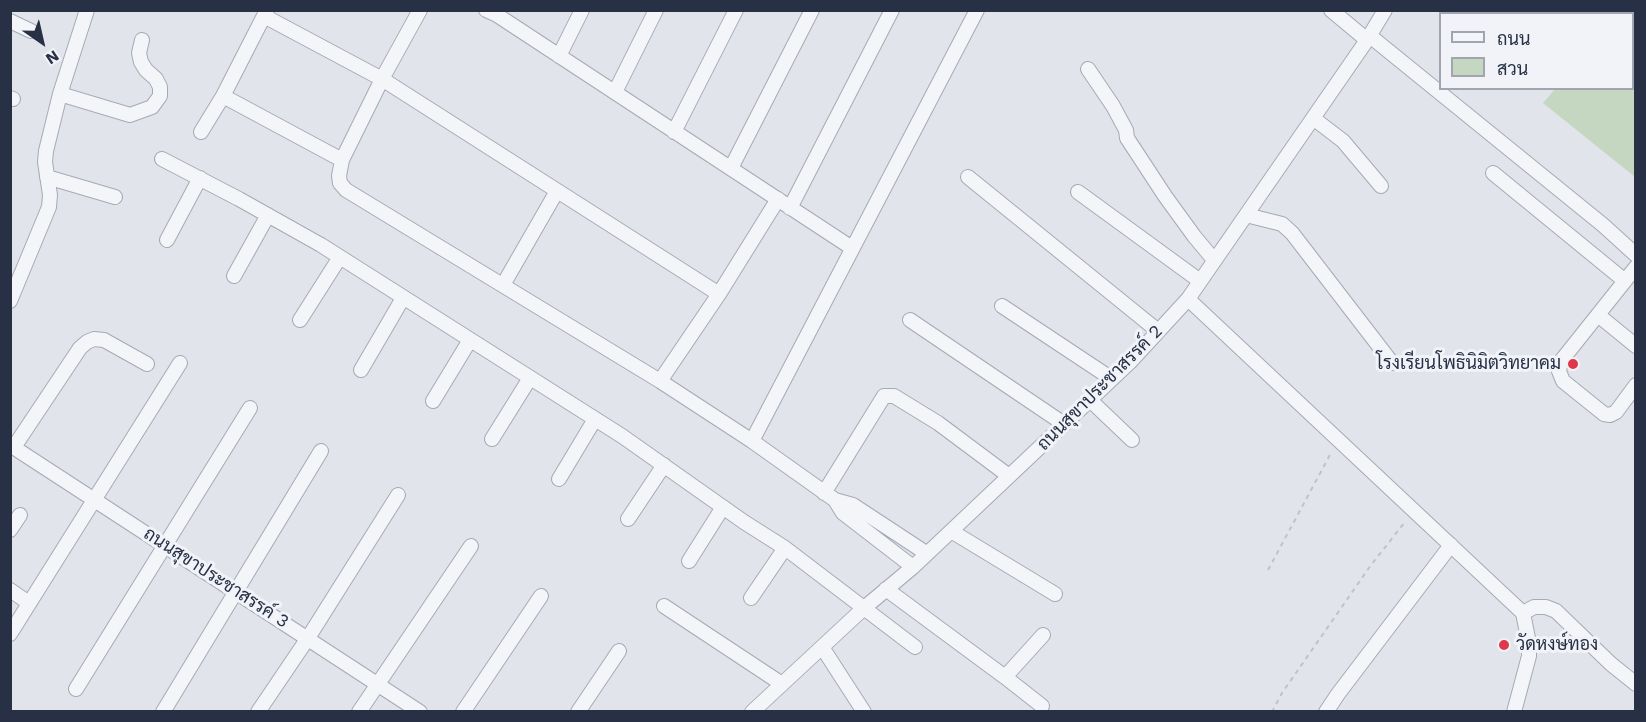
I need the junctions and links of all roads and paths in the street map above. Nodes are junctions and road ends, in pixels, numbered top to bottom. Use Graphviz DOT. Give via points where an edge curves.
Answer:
graph roads {
  1 [pos="87,10"];
  2 [pos="420,10"];
  3 [pos="582,10"];
  4 [pos="656,10"];
  5 [pos="736,10"];
  6 [pos="812,10"];
  7 [pos="892,10"];
  8 [pos="977,10"];
  9 [pos="1331,10"];
  10 [pos="1385,10"];
  11 [pos="494,12"];
  12 [pos="265,13"];
  13 [pos="10,21"];
  14 [pos="32,32"];
  15 [pos="1368,38"];
  16 [pos="142,40"];
  17 [pos="559,56"];
  18 [pos="1088,69"];
  19 [pos="382,79"];
  20 [pos="1439,89"];
  21 [pos="1441,90"];
  22 [pos="615,92"];
  23 [pos="60,94"];
  24 [pos="223,96"];
  25 [pos="1313,118"];
  26 [pos="201,132"];
  27 [pos="674,132"];
  28 [pos="162,159"];
  29 [pos="342,160"];
  30 [pos="730,168"];
  31 [pos="1492,173"];
  32 [pos="47,177"];
  33 [pos="968,177"];
  34 [pos="200,178"];
  35 [pos="1381,186"];
  36 [pos="557,191"];
  37 [pos="1078,192"];
  38 [pos="115,197"];
  39 [pos="777,199"];
  40 [pos="790,208"];
  41 [pos="268,215"];
  42 [pos="1246,215"];
  43 [pos="167,240"];
  44 [pos="852,248"];
  45 [pos="1635,255"];
  46 [pos="339,257"];
  47 [pos="1214,260"];
  48 [pos="1635,267"];
  49 [pos="234,276"];
  50 [pos="1200,281"];
  51 [pos="1625,281"];
  52 [pos="503,285"];
  53 [pos="719,294"];
  54 [pos="404,298"];
  55 [pos="1188,299"];
  56 [pos="10,301"];
  57 [pos="1002,306"];
  58 [pos="1598,315"];
  59 [pos="300,320"];
  60 [pos="910,320"];
  61 [pos="1158,331"];
  62 [pos="470,340"];
  63 [pos="1635,346"];
  64 [pos="180,363"];
  65 [pos="1392,363"];
  66 [pos="147,364"];
  67 [pos="361,370"];
  68 [pos="530,378"];
  69 [pos="1112,379"];
  70 [pos="660,381"];
  71 [pos="1635,386"];
  72 [pos="1090,400"];
  73 [pos="433,401"];
  74 [pos="250,408"];
  75 [pos="595,419"];
  76 [pos="1064,424"];
  77 [pos="492,439"];
  78 [pos="1132,440"];
  79 [pos="1338,440"];
  80 [pos="752,441"];
  81 [pos="12,446"];
  82 [pos="321,451"];
  83 [pos="664,465"];
  84 [pos="1009,476"];
  85 [pos="559,479"];
  86 [pos="398,495"];
  87 [pos="830,497"];
  88 [pos="95,499"];
  89 [pos="723,507"];
  90 [pos="1414,511"];
  91 [pos="20,515"];
  92 [pos="628,519"];
  93 [pos="10,531"];
  94 [pos="951,531"];
  95 [pos="165,545"];
  96 [pos="1451,545"];
  97 [pos="471,546"];
  98 [pos="785,548"];
  99 [pos="926,553"];
  100 [pos="689,561"];
  101 [pos="912,567"];
  102 [pos="1268,570"];
  103 [pos="10,590"];
  104 [pos="886,590"];
  105 [pos="236,591"];
  106 [pos="1055,594"];
  107 [pos="541,596"];
  108 [pos="751,598"];
  109 [pos="29,603"];
  110 [pos="663,606"];
  111 [pos="864,609"];
  112 [pos="1523,613"];
  113 [pos="10,634"];
  114 [pos="1043,635"];
  115 [pos="308,638"];
  116 [pos="822,647"];
  117 [pos="915,647"];
  118 [pos="619,651"];
  119 [pos="1005,677"];
  120 [pos="378,684"];
  121 [pos="782,684"];
  122 [pos="1635,684"];
  123 [pos="76,689"];
  124 [pos="1042,706"];
  125 [pos="163,711"];
  126 [pos="258,711"];
  127 [pos="359,711"];
  128 [pos="420,711"];
  129 [pos="463,711"];
  130 [pos="578,711"];
  131 [pos="753,711"];
  132 [pos="864,711"];
  133 [pos="1272,711"];
  134 [pos="1326,711"];
  135 [pos="1514,711"];
  1 -- 23 [label="street"];
  2 -- 19 [label="street"];
  3 -- 17 [label="street"];
  4 -- 22 [label="street"];
  5 -- 27 [label="street"];
  6 -- 30 [label="street"];
  7 -- 40 [label="street"];
  8 -- 44 [label="street"];
  9 -- 15 [label="street"];
  10 -- 15 [label="street, ถนนสุขาประชาสรรค์ 2"];
  11 -- 17 [label="street"];
  12 -- 19 [label="street"];
  12 -- 24 [label="street"];
  13 -- 14 [label="street"];
  15 -- 20 [label="street"];
  15 -- 25 [label="street, ถนนสุขาประชาสรรค์ 2"];
  16 -- 23 [label="street" via="138,53 141,62 160,87 153,107 130,115"];
  17 -- 22 [label="street"];
  18 -- 47 [label="street" via="1113,106 1127,138"];
  19 -- 29 [label="street"];
  19 -- 36 [label="street"];
  21 -- 45 [label="street"];
  22 -- 27 [label="street"];
  23 -- 32 [label="street" via="46,151"];
  24 -- 26 [label="street"];
  24 -- 29 [label="street"];
  25 -- 35 [label="street" via="1343,141"];
  25 -- 42 [label="street, ถนนสุขาประชาสรรค์ 2"];
  27 -- 30 [label="street"];
  28 -- 34 [label="street"];
  29 -- 52 [label="street" via="339,176 346,190"];
  30 -- 39 [label="street"];
  31 -- 51 [label="street"];
  32 -- 38 [label="street"];
  32 -- 56 [label="street" via="49,207"];
  33 -- 61 [label="street"];
  34 -- 41 [label="street"];
  34 -- 43 [label="street"];
  36 -- 52 [label="street"];
  36 -- 53 [label="street"];
  37 -- 50 [label="street"];
  39 -- 40 [label="street"];
  39 -- 53 [label="street"];
  40 -- 44 [label="street"];
  41 -- 46 [label="street"];
  41 -- 49 [label="street"];
  42 -- 47 [label="street, ถนนสุขาประชาสรรค์ 2"];
  42 -- 65 [label="street" via="1282,224 1292,233"];
  44 -- 80 [label="street"];
  46 -- 54 [label="street"];
  46 -- 59 [label="street"];
  47 -- 50 [label="street, ถนนสุขาประชาสรรค์ 2"];
  48 -- 51 [label="street"];
  50 -- 55 [label="street, ถนนสุขาประชาสรรค์ 2"];
  51 -- 58 [label="street"];
  52 -- 70 [label="street"];
  53 -- 70 [label="street"];
  54 -- 62 [label="street"];
  54 -- 67 [label="street"];
  55 -- 61 [label="street, ถนนสุขาประชาสรรค์ 2"];
  55 -- 79 [label="street"];
  57 -- 69 [label="street"];
  58 -- 63 [label="street"];
  58 -- 71 [label="street" via="1561,361 1563,381 1610,415"];
  60 -- 76 [label="street"];
  61 -- 69 [label="street, ถนนสุขาประชาสรรค์ 2"];
  62 -- 68 [label="street"];
  62 -- 73 [label="street"];
  64 -- 88 [label="street"];
  66 -- 81 [label="street" via="104,340 87,342"];
  68 -- 75 [label="street"];
  68 -- 77 [label="street"];
  69 -- 72 [label="street, ถนนสุขาประชาสรรค์ 2"];
  70 -- 80 [label="street"];
  72 -- 76 [label="street, ถนนสุขาประชาสรรค์ 2"];
  72 -- 78 [label="street"];
  74 -- 95 [label="street"];
  75 -- 83 [label="street"];
  75 -- 85 [label="street"];
  76 -- 84 [label="street, ถนนสุขาประชาสรรค์ 2"];
  79 -- 90 [label="street"];
  79 -- 102 [label="path"];
  80 -- 87 [label="street"];
  81 -- 88 [label="street, ถนนสุขาประชาสรรค์ 3"];
  82 -- 105 [label="street"];
  83 -- 89 [label="street"];
  83 -- 92 [label="street"];
  84 -- 87 [label="street" via="938,423 894,396 884,396"];
  84 -- 94 [label="street, ถนนสุขาประชาสรรค์ 2"];
  86 -- 115 [label="street"];
  87 -- 99 [label="street" via="853,505"];
  87 -- 101 [label="street" via="843,513"];
  88 -- 95 [label="street, ถนนสุขาประชาสรรค์ 3"];
  88 -- 109 [label="street"];
  89 -- 98 [label="street"];
  89 -- 100 [label="street"];
  90 -- 96 [label="street"];
  90 -- 133 [label="path" via="1371,565"];
  91 -- 93 [label="street"];
  94 -- 99 [label="street, ถนนสุขาประชาสรรค์ 2"];
  94 -- 106 [label="street"];
  95 -- 105 [label="street, ถนนสุขาประชาสรรค์ 3"];
  95 -- 123 [label="street"];
  96 -- 112 [label="street"];
  96 -- 134 [label="street"];
  97 -- 120 [label="street"];
  98 -- 108 [label="street"];
  98 -- 111 [label="street"];
  99 -- 101 [label="street, ถนนสุขาประชาสรรค์ 2"];
  101 -- 104 [label="street, ถนนสุขาประชาสรรค์ 2"];
  103 -- 109 [label="street"];
  104 -- 111 [label="street, ถนนสุขาประชาสรรค์ 2"];
  104 -- 119 [label="street"];
  105 -- 115 [label="street, ถนนสุขาประชาสรรค์ 3"];
  105 -- 125 [label="street"];
  107 -- 129 [label="street"];
  109 -- 113 [label="street"];
  110 -- 121 [label="street"];
  111 -- 116 [label="street, ถนนสุขาประชาสรรค์ 2"];
  111 -- 117 [label="street"];
  112 -- 122 [label="street" via="1534,607 1556,610"];
  112 -- 135 [label="street" via="1529,656"];
  114 -- 119 [label="street"];
  115 -- 120 [label="street, ถนนสุขาประชาสรรค์ 3"];
  115 -- 126 [label="street"];
  116 -- 121 [label="street, ถนนสุขาประชาสรรค์ 2"];
  116 -- 132 [label="street"];
  118 -- 130 [label="street"];
  119 -- 124 [label="street"];
  120 -- 127 [label="street"];
  120 -- 128 [label="street, ถนนสุขาประชาสรรค์ 3"];
  121 -- 131 [label="street, ถนนสุขาประชาสรรค์ 2"];
}
